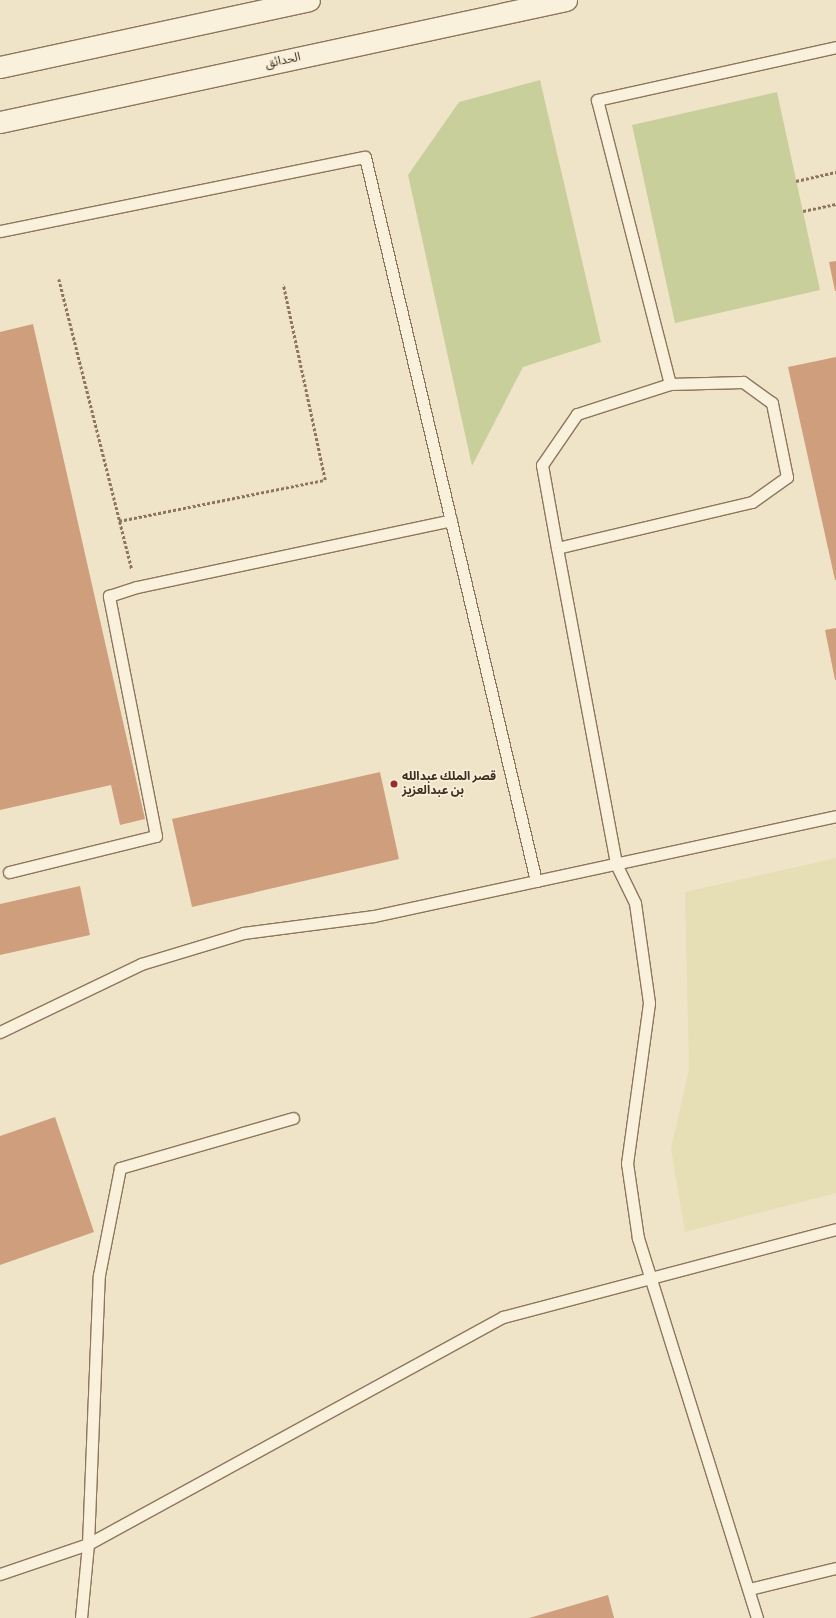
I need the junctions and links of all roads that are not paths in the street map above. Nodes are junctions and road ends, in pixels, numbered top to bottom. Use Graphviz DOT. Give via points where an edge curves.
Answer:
graph roads {
  1 [pos="309,0"];
  2 [pos="566,0"];
  3 [pos="836,47"];
  4 [pos="0,67"];
  5 [pos="0,122"];
  6 [pos="0,231"];
  7 [pos="670,384"];
  8 [pos="451,520"];
  9 [pos="557,548"];
  10 [pos="836,816"];
  11 [pos="616,864"];
  12 [pos="9,872"];
  13 [pos="536,881"];
  14 [pos="0,1032"];
  15 [pos="292,1118"];
  16 [pos="836,1229"];
  17 [pos="650,1276"];
  18 [pos="88,1544"];
  19 [pos="836,1568"];
  20 [pos="0,1574"];
  21 [pos="749,1589"];
  22 [pos="81,1618"];
  23 [pos="757,1618"];
  1 -- 4 [label="street"];
  2 -- 5 [label="street, الحدائق"];
  3 -- 7 [label="lane" via="597,100"];
  6 -- 8 [label="lane" via="365,157"];
  7 -- 9 [label="lane" via="577,414 542,465"];
  7 -- 9 [label="lane" via="743,382 772,403 787,477 752,502"];
  8 -- 12 [label="lane" via="137,587 109,596 156,836"];
  8 -- 13 [label="lane"];
  9 -- 11 [label="lane"];
  10 -- 11 [label="lane"];
  11 -- 13 [label="lane"];
  11 -- 17 [label="lane" via="635,903 649,1003 627,1163 638,1238"];
  13 -- 14 [label="lane" via="374,916 243,933 140,964"];
  15 -- 18 [label="lane" via="120,1168 99,1275"];
  16 -- 17 [label="lane"];
  17 -- 18 [label="lane" via="503,1317"];
  17 -- 21 [label="lane"];
  18 -- 20 [label="lane"];
  18 -- 22 [label="lane"];
  19 -- 21 [label="lane"];
  21 -- 23 [label="lane"];
}
